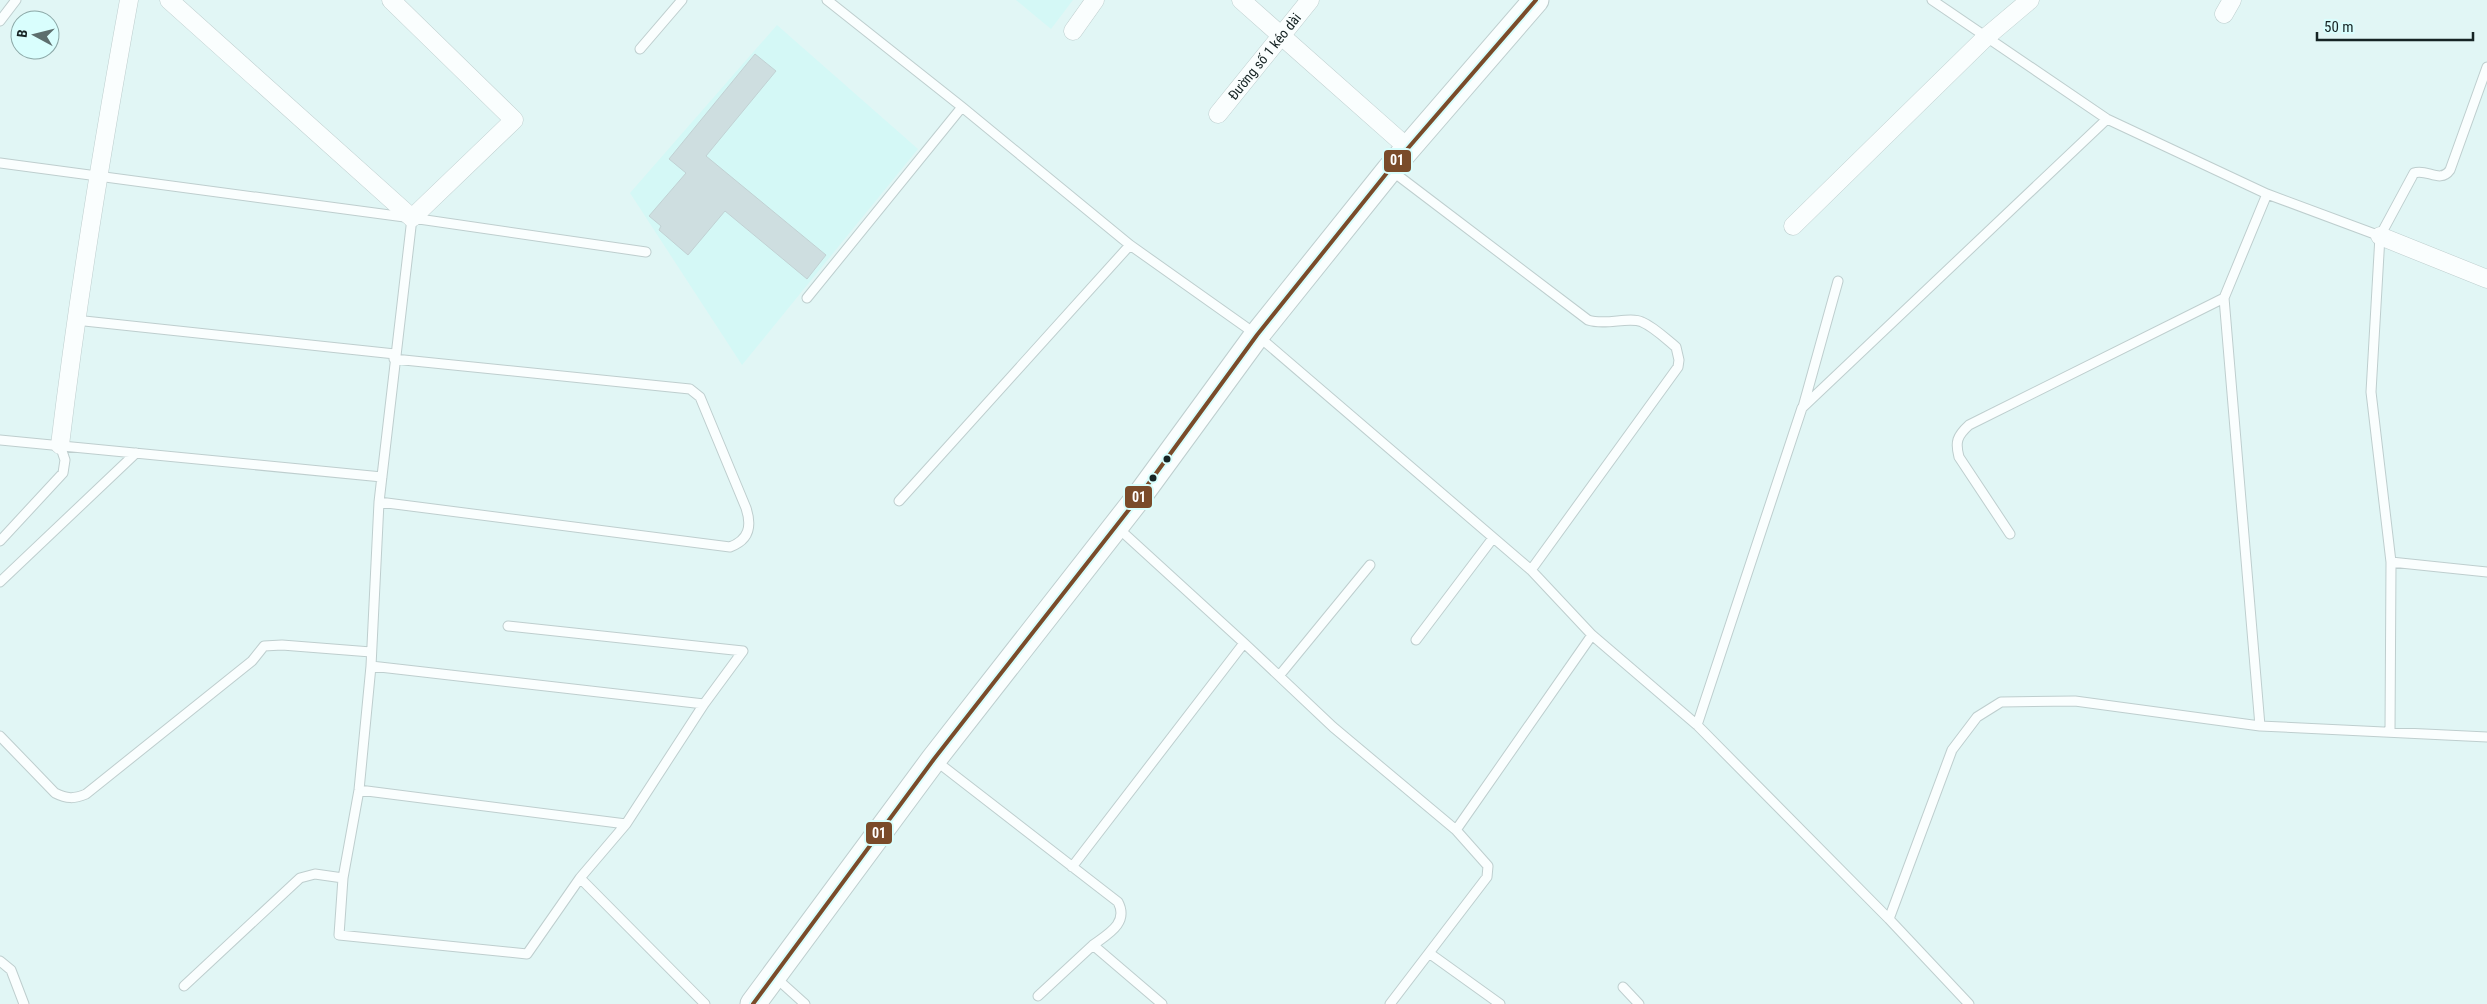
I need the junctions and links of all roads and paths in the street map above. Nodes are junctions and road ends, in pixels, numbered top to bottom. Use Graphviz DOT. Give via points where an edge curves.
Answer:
graph roads {
  1 [pos="16,0"];
  2 [pos="129,0"];
  3 [pos="169,0"];
  4 [pos="391,0"];
  5 [pos="682,0"];
  6 [pos="827,0"];
  7 [pos="1095,0"];
  8 [pos="1241,0"];
  9 [pos="1310,0"];
  10 [pos="1536,0"];
  11 [pos="1932,0"];
  12 [pos="2030,0"];
  13 [pos="0,21"];
  14 [pos="1073,30"];
  15 [pos="1281,36"];
  16 [pos="1985,38"];
  17 [pos="640,49"];
  18 [pos="2487,67"];
  19 [pos="962,107"];
  20 [pos="1218,114"];
  21 [pos="2107,119"];
  22 [pos="1408,148"];
  23 [pos="0,163"];
  24 [pos="1390,169"];
  25 [pos="97,176"];
  26 [pos="2267,194"];
  27 [pos="412,218"];
  28 [pos="1794,226"];
  29 [pos="2380,236"];
  30 [pos="1130,245"];
  31 [pos="646,252"];
  32 [pos="2487,279"];
  33 [pos="1838,281"];
  34 [pos="808,298"];
  35 [pos="2224,298"];
  36 [pos="75,320"];
  37 [pos="1257,335"];
  38 [pos="394,357"];
  39 [pos="1802,408"];
  40 [pos="0,440"];
  41 [pos="60,445"];
  42 [pos="136,453"];
  43 [pos="382,477"];
  44 [pos="899,501"];
  45 [pos="379,502"];
  46 [pos="1116,527"];
  47 [pos="2010,534"];
  48 [pos="1493,538"];
  49 [pos="0,541"];
  50 [pos="2391,562"];
  51 [pos="1370,565"];
  52 [pos="1531,570"];
  53 [pos="2487,572"];
  54 [pos="0,582"];
  55 [pos="508,626"];
  56 [pos="1592,635"];
  57 [pos="1416,640"];
  58 [pos="1244,643"];
  59 [pos="371,652"];
  60 [pos="371,666"];
  61 [pos="1279,676"];
  62 [pos="704,704"];
  63 [pos="1697,725"];
  64 [pos="2260,726"];
  65 [pos="2390,732"];
  66 [pos="0,736"];
  67 [pos="2487,737"];
  68 [pos="934,759"];
  69 [pos="358,790"];
  70 [pos="626,824"];
  71 [pos="1456,830"];
  72 [pos="1072,867"];
  73 [pos="342,878"];
  74 [pos="580,878"];
  75 [pos="1889,919"];
  76 [pos="1093,945"];
  77 [pos="1429,953"];
  78 [pos="0,961"];
  79 [pos="774,977"];
  80 [pos="184,986"];
  81 [pos="1623,987"];
  82 [pos="1038,996"];
  83 [pos="24,1004"];
  84 [pos="705,1004"];
  85 [pos="753,1004"];
  86 [pos="805,1004"];
  87 [pos="1162,1004"];
  88 [pos="1390,1004"];
  89 [pos="1500,1004"];
  90 [pos="1639,1004"];
  91 [pos="1969,1004"];
  1 -- 13 [label="lane"];
  2 -- 25 [label="street"];
  3 -- 27 [label="street"];
  4 -- 27 [label="street" via="514,120"];
  5 -- 17 [label="lane"];
  6 -- 19 [label="lane"];
  7 -- 14 [label="street"];
  8 -- 15 [label="street"];
  9 -- 15 [label="street, Đường số 1 kéo dài"];
  10 -- 22 [label="main road"];
  11 -- 16 [label="lane"];
  12 -- 16 [label="street"];
  15 -- 20 [label="street, Đường số 1 kéo dài"];
  15 -- 22 [label="street"];
  16 -- 21 [label="lane"];
  16 -- 28 [label="street"];
  18 -- 29 [label="lane" via="2450,170 2439,177 2425,172 2414,173"];
  19 -- 30 [label="lane"];
  19 -- 34 [label="lane"];
  21 -- 26 [label="lane"];
  21 -- 39 [label="lane"];
  22 -- 24 [label="main road"];
  23 -- 25 [label="lane"];
  24 -- 37 [label="main road"];
  24 -- 52 [label="lane" via="1588,320 1599,324 1630,320 1642,322 1676,347 1679,354 1678,368"];
  25 -- 27 [label="lane"];
  25 -- 36 [label="street"];
  26 -- 29 [label="lane"];
  26 -- 35 [label="lane"];
  27 -- 31 [label="lane"];
  27 -- 38 [label="lane"];
  29 -- 32 [label="street"];
  29 -- 50 [label="lane" via="2371,392"];
  30 -- 37 [label="lane"];
  30 -- 44 [label="lane"];
  33 -- 39 [label="lane"];
  35 -- 47 [label="lane" via="1969,426 1959,434 1956,444 1959,457"];
  35 -- 64 [label="lane"];
  36 -- 38 [label="lane"];
  36 -- 41 [label="street"];
  37 -- 46 [label="main road"];
  37 -- 48 [label="lane"];
  38 -- 43 [label="lane"];
  38 -- 45 [label="lane" via="690,389 700,397 746,508 749,530 739,543 730,546"];
  39 -- 63 [label="lane"];
  40 -- 41 [label="lane"];
  41 -- 42 [label="lane"];
  41 -- 49 [label="lane" via="65,460 63,473"];
  42 -- 43 [label="lane"];
  42 -- 54 [label="lane"];
  43 -- 45 [label="lane"];
  45 -- 59 [label="lane"];
  46 -- 58 [label="lane"];
  46 -- 68 [label="main road"];
  48 -- 52 [label="lane"];
  48 -- 57 [label="lane"];
  50 -- 53 [label="lane"];
  50 -- 65 [label="lane"];
  51 -- 61 [label="lane"];
  52 -- 56 [label="lane"];
  55 -- 62 [label="lane" via="743,651"];
  56 -- 63 [label="lane"];
  56 -- 71 [label="lane"];
  58 -- 61 [label="lane"];
  58 -- 72 [label="lane"];
  59 -- 60 [label="lane"];
  59 -- 66 [label="lane" via="264,646 252,661 86,794 75,798 64,798 55,793"];
  60 -- 62 [label="lane"];
  60 -- 69 [label="lane"];
  61 -- 71 [label="lane" via="1333,727"];
  62 -- 70 [label="lane"];
  63 -- 75 [label="lane"];
  64 -- 65 [label="lane"];
  64 -- 75 [label="lane" via="2075,701 2001,702 1977,717 1952,750"];
  65 -- 67 [label="lane"];
  68 -- 72 [label="lane"];
  68 -- 79 [label="main road"];
  69 -- 70 [label="lane"];
  69 -- 73 [label="lane"];
  70 -- 74 [label="lane"];
  71 -- 77 [label="lane" via="1488,866 1487,877"];
  72 -- 76 [label="lane" via="1118,902 1122,909 1118,926"];
  73 -- 74 [label="lane" via="339,935 527,954"];
  73 -- 80 [label="lane" via="315,874 300,878"];
  74 -- 84 [label="lane"];
  75 -- 91 [label="lane"];
  76 -- 82 [label="lane"];
  76 -- 87 [label="lane"];
  77 -- 88 [label="lane"];
  77 -- 89 [label="lane"];
  78 -- 83 [label="lane" via="11,970"];
  79 -- 85 [label="main road"];
  79 -- 86 [label="lane"];
  81 -- 90 [label="lane"];
}
